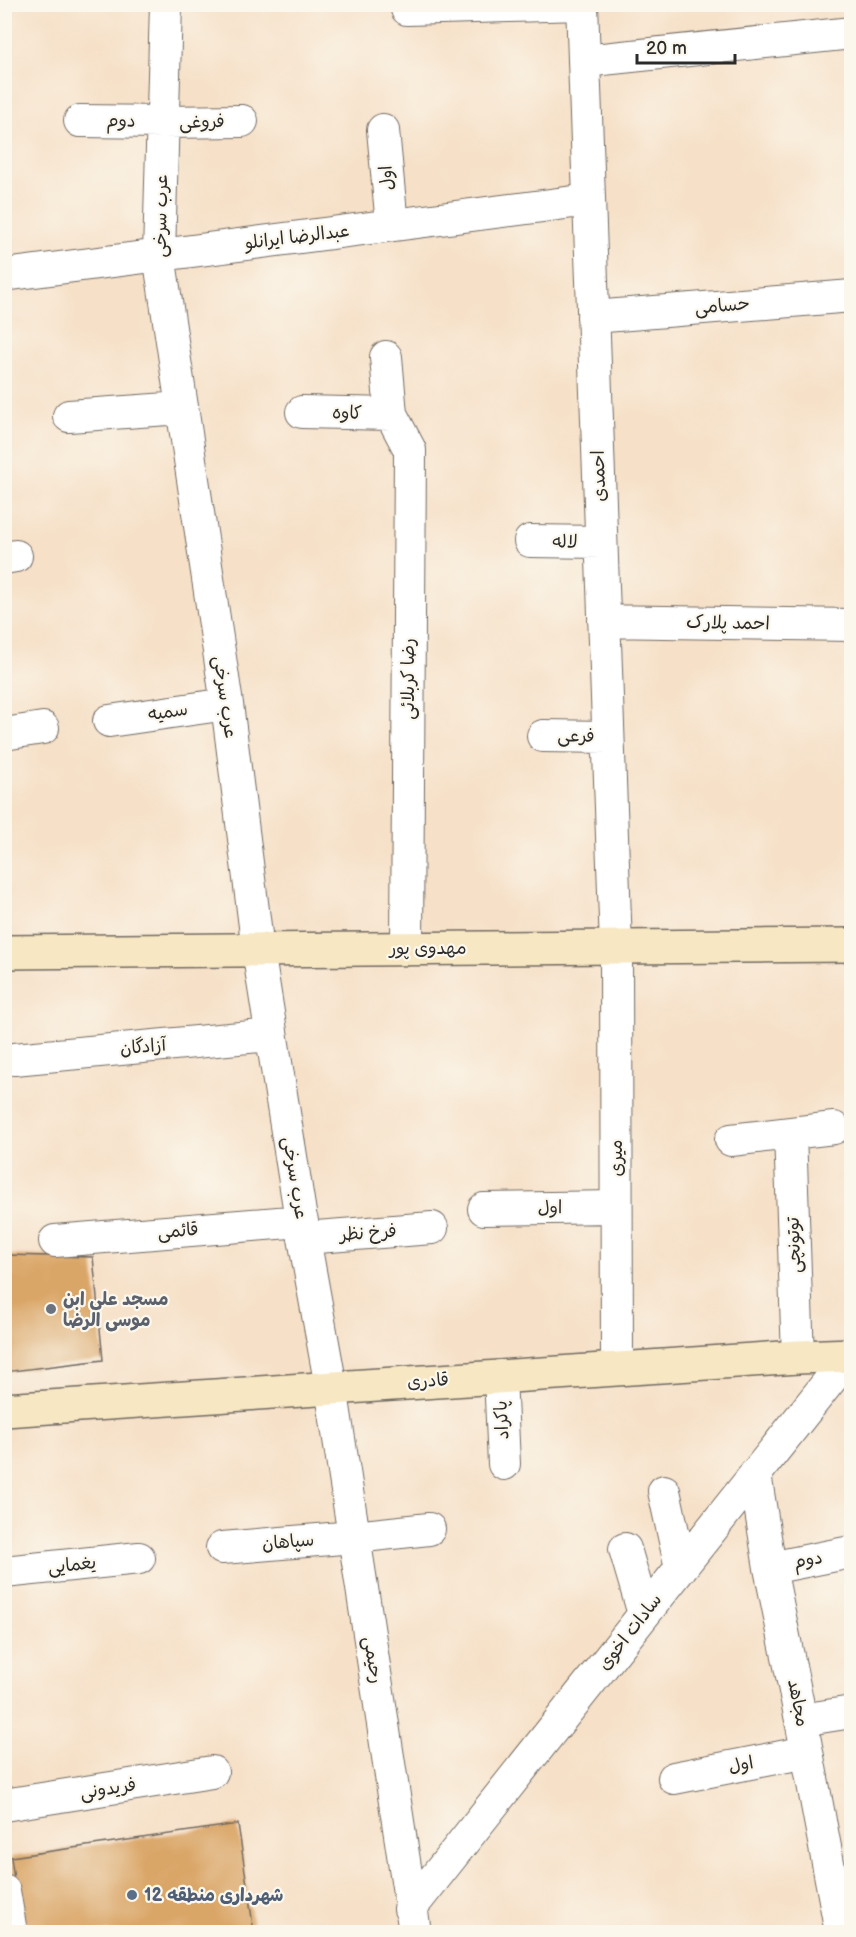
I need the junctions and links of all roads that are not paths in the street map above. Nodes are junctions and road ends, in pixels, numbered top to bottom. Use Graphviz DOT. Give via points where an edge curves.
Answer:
graph roads {
  1 [pos="166,4"];
  2 [pos="582,4"];
  3 [pos="407,9"];
  4 [pos="852,33"];
  5 [pos="584,61"];
  6 [pos="80,121"];
  7 [pos="242,121"];
  8 [pos="163,122"];
  9 [pos="383,130"];
  10 [pos="589,200"];
  11 [pos="392,225"];
  12 [pos="159,255"];
  13 [pos="4,275"];
  14 [pos="852,296"];
  15 [pos="593,317"];
  16 [pos="386,357"];
  17 [pos="182,408"];
  18 [pos="302,412"];
  19 [pos="391,414"];
  20 [pos="69,416"];
  21 [pos="530,541"];
  22 [pos="601,542"];
  23 [pos="604,621"];
  24 [pos="852,625"];
  25 [pos="227,704"];
  26 [pos="109,721"];
  27 [pos="43,728"];
  28 [pos="4,734"];
  29 [pos="543,736"];
  30 [pos="608,737"];
  31 [pos="852,945"];
  32 [pos="616,947"];
  33 [pos="406,948"];
  34 [pos="258,950"];
  35 [pos="4,952"];
  36 [pos="271,1035"];
  37 [pos="14,1059"];
  38 [pos="834,1128"];
  39 [pos="790,1133"];
  40 [pos="731,1140"];
  41 [pos="616,1207"];
  42 [pos="484,1209"];
  43 [pos="432,1228"];
  44 [pos="303,1230"];
  45 [pos="55,1241"];
  46 [pos="851,1355"];
  47 [pos="798,1356"];
  48 [pos="617,1369"];
  49 [pos="500,1376"];
  50 [pos="331,1387"];
  51 [pos="4,1410"];
  52 [pos="504,1464"];
  53 [pos="755,1474"];
  54 [pos="664,1491"];
  55 [pos="429,1529"];
  56 [pos="354,1537"];
  57 [pos="222,1548"];
  58 [pos="625,1549"];
  59 [pos="846,1553"];
  60 [pos="139,1558"];
  61 [pos="681,1568"];
  62 [pos="770,1568"];
  63 [pos="4,1572"];
  64 [pos="644,1614"];
  65 [pos="852,1712"];
  66 [pos="801,1720"];
  67 [pos="807,1752"];
  68 [pos="212,1772"];
  69 [pos="674,1778"];
  70 [pos="4,1805"];
  71 [pos="4,1891"];
  72 [pos="412,1921"];
  73 [pos="11,1932"];
  74 [pos="841,1932"];
  1 -- 8 [label="street, عرب سرخی"];
  2 -- 3 [label="street"];
  2 -- 5 [label="street, احمدی"];
  4 -- 5 [label="street"];
  5 -- 10 [label="street, احمدی"];
  6 -- 8 [label="street, دوم"];
  7 -- 8 [label="street, فروغی"];
  8 -- 12 [label="street, عرب سرخی"];
  9 -- 11 [label="street, اول"];
  10 -- 11 [label="street, عبدالرضا ایرانلو"];
  10 -- 15 [label="street, احمدی"];
  11 -- 12 [label="street, عبدالرضا ایرانلو"];
  12 -- 13 [label="street, عبدالرضا ایرانلو"];
  12 -- 17 [label="street, عرب سرخی"];
  14 -- 15 [label="street, حسامی"];
  15 -- 22 [label="street, احمدی"];
  16 -- 19 [label="street"];
  17 -- 20 [label="street"];
  17 -- 25 [label="street, عرب سرخی"];
  18 -- 19 [label="street, کاوه"];
  19 -- 33 [label="street, رضا کربلائی" via="410,450"];
  21 -- 22 [label="street, لاله"];
  22 -- 23 [label="street, احمدی"];
  23 -- 24 [label="street, احمد پلارک"];
  23 -- 30 [label="street, احمدی"];
  25 -- 26 [label="street, سمیه"];
  25 -- 34 [label="street, عرب سرخی"];
  27 -- 28 [label="street"];
  29 -- 30 [label="street, فرعی"];
  30 -- 32 [label="street, احمدی"];
  31 -- 32 [label="street, مهدوی پور"];
  32 -- 33 [label="street, مهدوی پور"];
  32 -- 41 [label="street, میری"];
  33 -- 34 [label="street, مهدوی پور"];
  34 -- 35 [label="street, مهدوی پور"];
  34 -- 36 [label="street, عرب سرخی"];
  36 -- 37 [label="street, آزادگان"];
  36 -- 44 [label="street, عرب سرخی"];
  38 -- 39 [label="street"];
  39 -- 40 [label="street"];
  39 -- 47 [label="street, توتونچی"];
  41 -- 42 [label="street, اول"];
  41 -- 48 [label="street, میری"];
  43 -- 44 [label="street, فرخ نظر"];
  44 -- 45 [label="street, قائمی"];
  44 -- 50 [label="street, عرب سرخی"];
  46 -- 47 [label="street, قادرى"];
  46 -- 53 [label="street, سادات اخوی"];
  47 -- 48 [label="street, قادرى"];
  48 -- 49 [label="street, قادرى"];
  49 -- 50 [label="street, قادرى"];
  49 -- 52 [label="street, پاکراد"];
  50 -- 51 [label="street, قادرى"];
  50 -- 56 [label="street, رحیمی"];
  53 -- 61 [label="street, سادات اخوی"];
  53 -- 62 [label="street, مجاهد"];
  54 -- 61 [label="street"];
  55 -- 56 [label="street"];
  56 -- 57 [label="street, سپاهان"];
  56 -- 72 [label="street, رحیمی"];
  58 -- 64 [label="street"];
  59 -- 62 [label="street, دوم"];
  60 -- 63 [label="street, یغمایی"];
  61 -- 64 [label="street, سادات اخوی"];
  62 -- 66 [label="street, مجاهد"];
  64 -- 72 [label="street, سادات اخوی"];
  65 -- 66 [label="street"];
  66 -- 67 [label="street, مجاهد"];
  67 -- 69 [label="street, اول"];
  67 -- 74 [label="street, مجاهد"];
  68 -- 70 [label="street, فریدونی"];
  71 -- 73 [label="street"];
}
